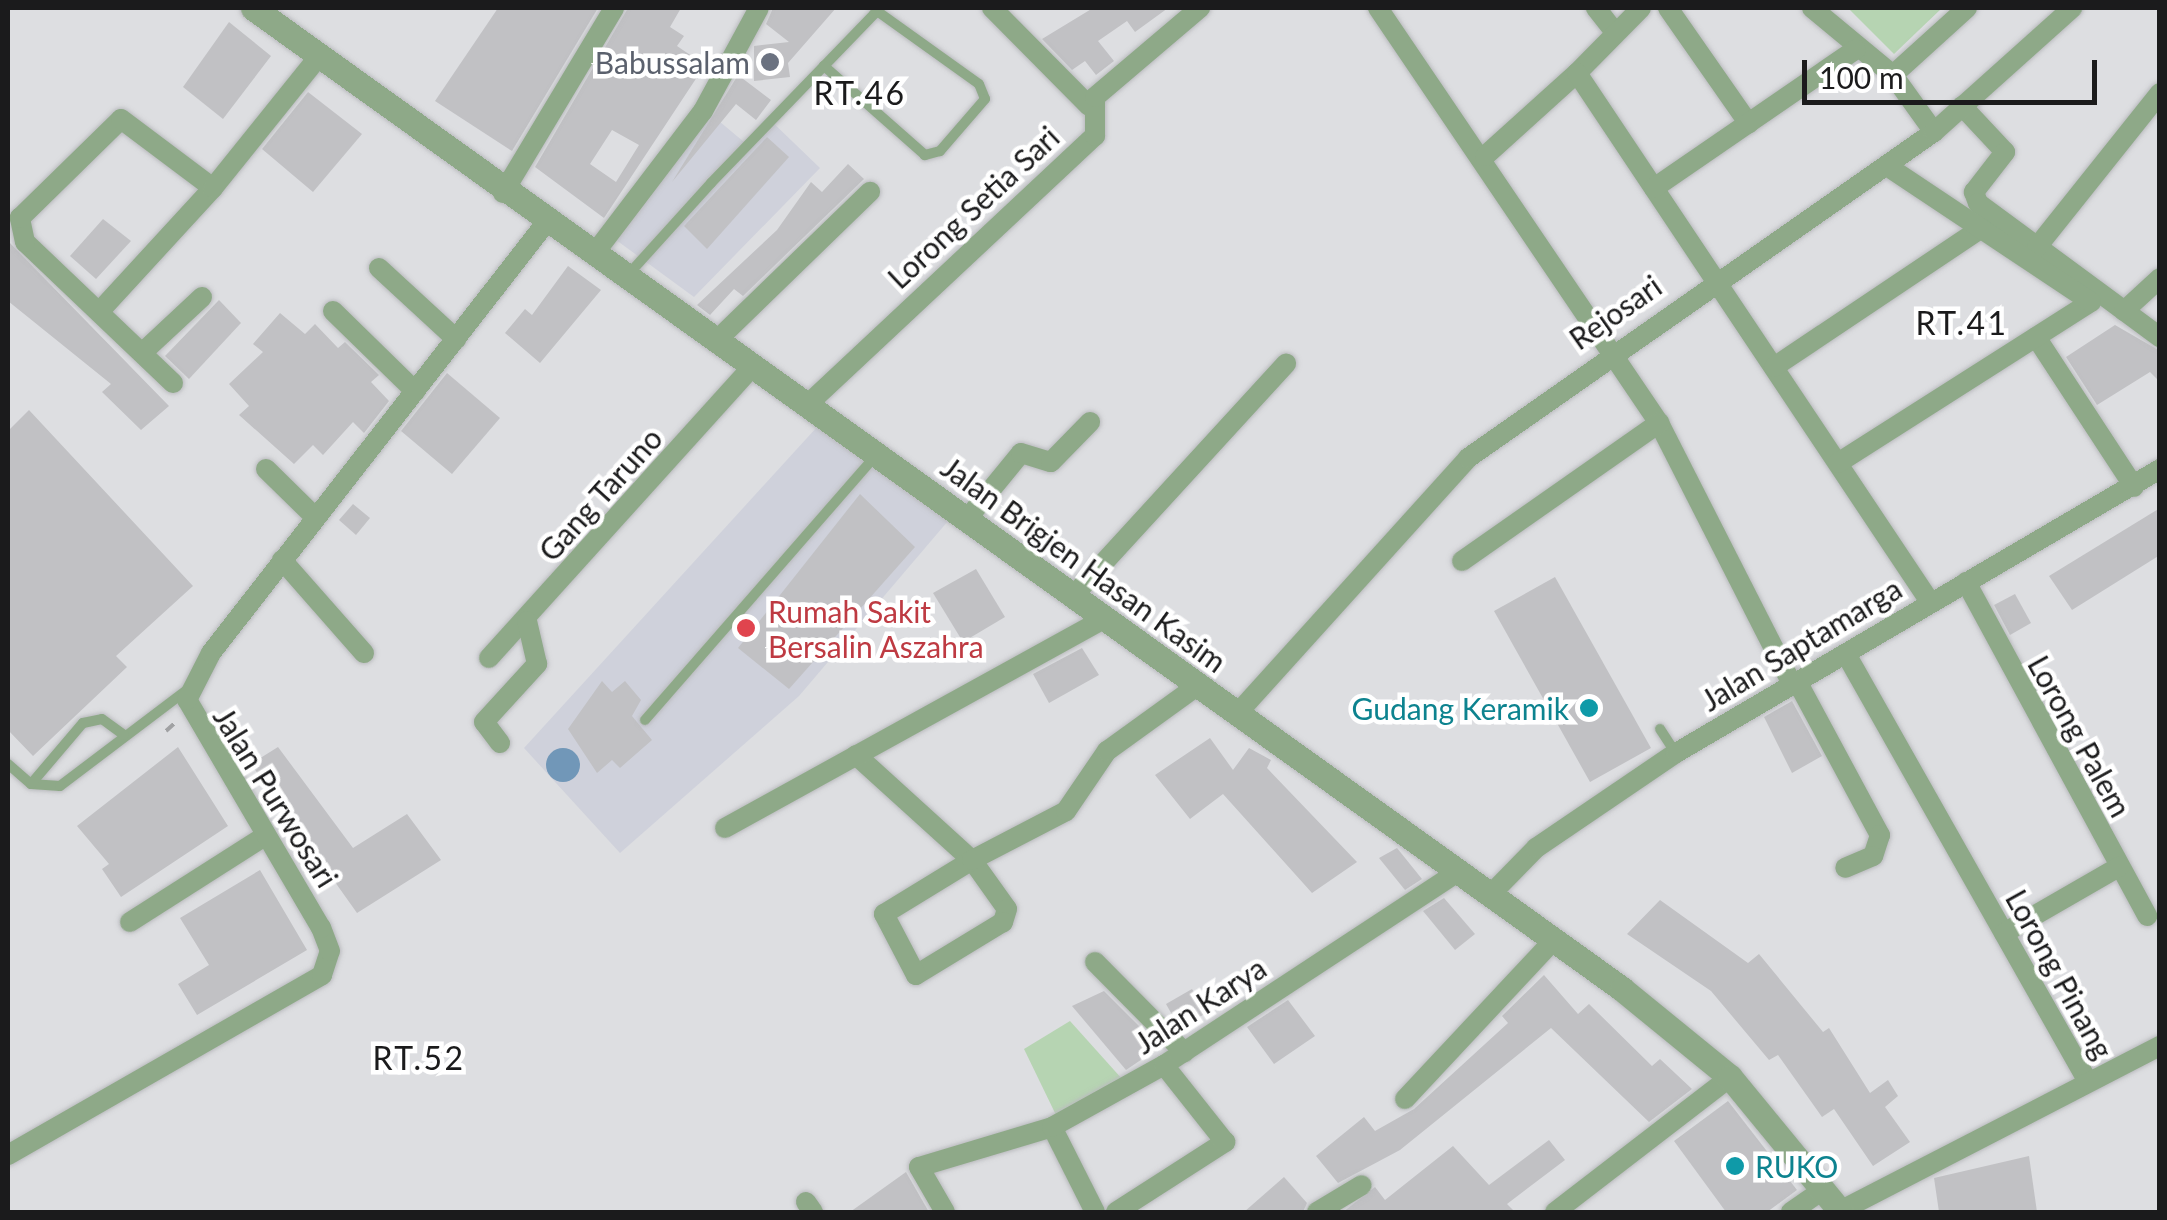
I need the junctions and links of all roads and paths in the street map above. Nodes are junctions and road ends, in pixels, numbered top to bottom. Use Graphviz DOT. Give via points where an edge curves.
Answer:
graph roads {
  1 [pos="253,8"];
  2 [pos="614,8"];
  3 [pos="759,8"];
  4 [pos="992,8"];
  5 [pos="1200,8"];
  6 [pos="1378,8"];
  7 [pos="1596,8"];
  8 [pos="1641,8"];
  9 [pos="1668,8"];
  10 [pos="1812,8"];
  11 [pos="1967,8"];
  12 [pos="2072,8"];
  13 [pos="1615,32"];
  14 [pos="1856,49"];
  15 [pos="318,56"];
  16 [pos="824,66"];
  17 [pos="1577,74"];
  18 [pos="1892,76"];
  19 [pos="2160,93"];
  20 [pos="1090,106"];
  21 [pos="1962,106"];
  22 [pos="1749,124"];
  23 [pos="1934,132"];
  24 [pos="1486,156"];
  25 [pos="1888,166"];
  26 [pos="213,188"];
  27 [pos="1654,188"];
  28 [pos="870,192"];
  29 [pos="503,193"];
  30 [pos="546,224"];
  31 [pos="1982,228"];
  32 [pos="2037,247"];
  33 [pos="594,254"];
  34 [pos="379,268"];
  35 [pos="1717,278"];
  36 [pos="2160,278"];
  37 [pos="624,279"];
  38 [pos="202,297"];
  39 [pos="333,311"];
  40 [pos="2124,311"];
  41 [pos="99,312"];
  42 [pos="2036,337"];
  43 [pos="2160,337"];
  44 [pos="456,338"];
  45 [pos="715,342"];
  46 [pos="1610,350"];
  47 [pos="147,358"];
  48 [pos="1286,364"];
  49 [pos="1774,367"];
  50 [pos="752,368"];
  51 [pos="173,383"];
  52 [pos="414,391"];
  53 [pos="806,406"];
  54 [pos="1090,422"];
  55 [pos="1659,424"];
  56 [pos="876,455"];
  57 [pos="1838,462"];
  58 [pos="2160,468"];
  59 [pos="266,469"];
  60 [pos="2134,487"];
  61 [pos="315,517"];
  62 [pos="967,519"];
  63 [pos="282,560"];
  64 [pos="1462,561"];
  65 [pos="1966,582"];
  66 [pos="1074,595"];
  67 [pos="1930,602"];
  68 [pos="1104,619"];
  69 [pos="526,621"];
  70 [pos="364,653"];
  71 [pos="1846,654"];
  72 [pos="489,658"];
  73 [pos="1795,684"];
  74 [pos="1197,686"];
  75 [pos="192,687"];
  76 [pos="1236,714"];
  77 [pos="645,720"];
  78 [pos="1660,729"];
  79 [pos="124,735"];
  80 [pos="500,743"];
  81 [pos="1676,753"];
  82 [pos="856,755"];
  83 [pos="8,764"];
  84 [pos="31,784"];
  85 [pos="725,828"];
  86 [pos="265,836"];
  87 [pos="972,860"];
  88 [pos="2119,867"];
  89 [pos="1845,868"];
  90 [pos="1456,873"];
  91 [pos="1490,895"];
  92 [pos="2147,916"];
  93 [pos="130,922"];
  94 [pos="2004,933"];
  95 [pos="1554,940"];
  96 [pos="1095,962"];
  97 [pos="2160,1046"];
  98 [pos="1184,1052"];
  99 [pos="1164,1065"];
  100 [pos="1730,1077"];
  101 [pos="2088,1082"];
  102 [pos="1404,1099"];
  103 [pos="1052,1127"];
  104 [pos="8,1155"];
  105 [pos="1362,1185"];
  106 [pos="1824,1189"];
  107 [pos="945,1212"];
  108 [pos="1096,1212"];
  109 [pos="1116,1212"];
  110 [pos="1317,1212"];
  111 [pos="1555,1212"];
  112 [pos="1791,1212"];
  113 [pos="1841,1212"];
  1 -- 15 [label="street, Jalan Brigjen Hasan Kasim"];
  2 -- 29 [label="street"];
  3 -- 33 [label="street" via="703,111"];
  4 -- 20 [label="street"];
  5 -- 20 [label="street, Lorong Setia Sari"];
  6 -- 24 [label="street"];
  7 -- 13 [label="street"];
  8 -- 13 [label="street"];
  9 -- 22 [label="street"];
  10 -- 14 [label="street"];
  11 -- 18 [label="street"];
  12 -- 21 [label="street, Rejosari"];
  13 -- 17 [label="street"];
  14 -- 18 [label="street"];
  14 -- 22 [label="street"];
  15 -- 26 [label="street"];
  15 -- 29 [label="street, Jalan Brigjen Hasan Kasim"];
  16 -- 16 [label="lane" via="884,10 979,84 986,99 940,150 925,154"];
  16 -- 37 [label="lane"];
  17 -- 24 [label="street"];
  17 -- 27 [label="street"];
  18 -- 23 [label="street"];
  19 -- 32 [label="street"];
  20 -- 53 [label="street, Lorong Setia Sari" via="1094,136"];
  21 -- 23 [label="street, Rejosari"];
  21 -- 32 [label="street" via="2005,152 1974,192 1978,203"];
  22 -- 27 [label="street"];
  23 -- 25 [label="street, Rejosari"];
  24 -- 46 [label="street"];
  25 -- 31 [label="street"];
  25 -- 35 [label="street, Rejosari"];
  26 -- 41 [label="street"];
  26 -- 41 [label="street" via="122,119 20,218 25,242"];
  27 -- 35 [label="street"];
  28 -- 45 [label="street"];
  29 -- 30 [label="street, Jalan Brigjen Hasan Kasim"];
  30 -- 33 [label="street, Jalan Brigjen Hasan Kasim"];
  30 -- 44 [label="street, Jalan Purwosari"];
  31 -- 42 [label="street" via="2091,302"];
  31 -- 49 [label="street"];
  32 -- 40 [label="street"];
  33 -- 37 [label="street, Jalan Brigjen Hasan Kasim"];
  34 -- 44 [label="street"];
  35 -- 46 [label="street, Rejosari"];
  35 -- 49 [label="street"];
  36 -- 40 [label="street"];
  37 -- 45 [label="street, Jalan Brigjen Hasan Kasim"];
  38 -- 47 [label="street"];
  39 -- 52 [label="street"];
  40 -- 43 [label="street"];
  41 -- 47 [label="street"];
  42 -- 57 [label="street"];
  42 -- 60 [label="street"];
  44 -- 52 [label="street, Jalan Purwosari"];
  45 -- 50 [label="street, Jalan Brigjen Hasan Kasim"];
  46 -- 55 [label="street"];
  46 -- 76 [label="street, Rejosari" via="1417,505"];
  47 -- 51 [label="street"];
  48 -- 66 [label="street"];
  49 -- 57 [label="street"];
  50 -- 53 [label="street, Jalan Brigjen Hasan Kasim"];
  50 -- 69 [label="street, Gang Taruno"];
  52 -- 61 [label="street, Jalan Purwosari"];
  53 -- 56 [label="street, Jalan Brigjen Hasan Kasim"];
  54 -- 62 [label="street" via="1054,460 1021,453"];
  55 -- 64 [label="street"];
  55 -- 73 [label="street"];
  56 -- 62 [label="street, Jalan Brigjen Hasan Kasim"];
  56 -- 77 [label="lane"];
  57 -- 67 [label="street"];
  58 -- 60 [label="street, Jalan Saptamarga"];
  59 -- 61 [label="street"];
  60 -- 65 [label="street, Jalan Saptamarga"];
  61 -- 63 [label="street, Jalan Purwosari"];
  62 -- 66 [label="street, Jalan Brigjen Hasan Kasim"];
  63 -- 70 [label="street"];
  63 -- 75 [label="street, Jalan Purwosari"];
  65 -- 67 [label="street, Jalan Saptamarga"];
  65 -- 88 [label="street, Lorong Palem"];
  66 -- 68 [label="street, Jalan Brigjen Hasan Kasim"];
  67 -- 71 [label="street, Jalan Saptamarga"];
  68 -- 74 [label="street, Jalan Brigjen Hasan Kasim"];
  68 -- 82 [label="street"];
  69 -- 72 [label="street, Gang Taruno"];
  69 -- 80 [label="street" via="537,664 484,722"];
  71 -- 73 [label="street, Jalan Saptamarga"];
  71 -- 94 [label="street, Lorong Pinang"];
  73 -- 81 [label="street, Jalan Saptamarga"];
  73 -- 89 [label="street" via="1882,840"];
  74 -- 76 [label="street, Jalan Brigjen Hasan Kasim"];
  74 -- 87 [label="street" via="1107,750 1066,810"];
  75 -- 79 [label="lane"];
  75 -- 86 [label="street, Jalan Purwosari" via="188,712"];
  76 -- 90 [label="street, Jalan Brigjen Hasan Kasim"];
  78 -- 81 [label="lane"];
  79 -- 84 [label="lane" via="60,786"];
  79 -- 84 [label="lane" via="102,719 82,723"];
  81 -- 91 [label="street, Jalan Saptamarga" via="1536,848"];
  82 -- 85 [label="street"];
  82 -- 87 [label="street"];
  83 -- 84 [label="lane"];
  86 -- 93 [label="street"];
  86 -- 104 [label="street, Jalan Purwosari" via="327,940 322,975"];
  87 -- 87 [label="street" via="1006,906 1003,922 912,974 881,917"];
  88 -- 92 [label="street, Lorong Palem"];
  88 -- 94 [label="street"];
  90 -- 91 [label="street, Jalan Brigjen Hasan Kasim"];
  90 -- 98 [label="street, Jalan Karya"];
  91 -- 95 [label="street, Jalan Brigjen Hasan Kasim"];
  94 -- 101 [label="street, Lorong Pinang"];
  95 -- 100 [label="street, Jalan Brigjen Hasan Kasim"];
  95 -- 102 [label="street"];
  96 -- 98 [label="street"];
  97 -- 101 [label="street"];
  98 -- 99 [label="street, Jalan Karya"];
  99 -- 103 [label="street, Jalan Karya"];
  99 -- 109 [label="street" via="1225,1141"];
  100 -- 106 [label="street, Jalan Brigjen Hasan Kasim"];
  100 -- 111 [label="street"];
  101 -- 113 [label="street, Lorong Pinang"];
  103 -- 107 [label="street, Jalan Karya" via="919,1166"];
  103 -- 108 [label="street"];
  105 -- 110 [label="street"];
  106 -- 112 [label="street"];
  106 -- 113 [label="street, Jalan Brigjen Hasan Kasim"];
}
